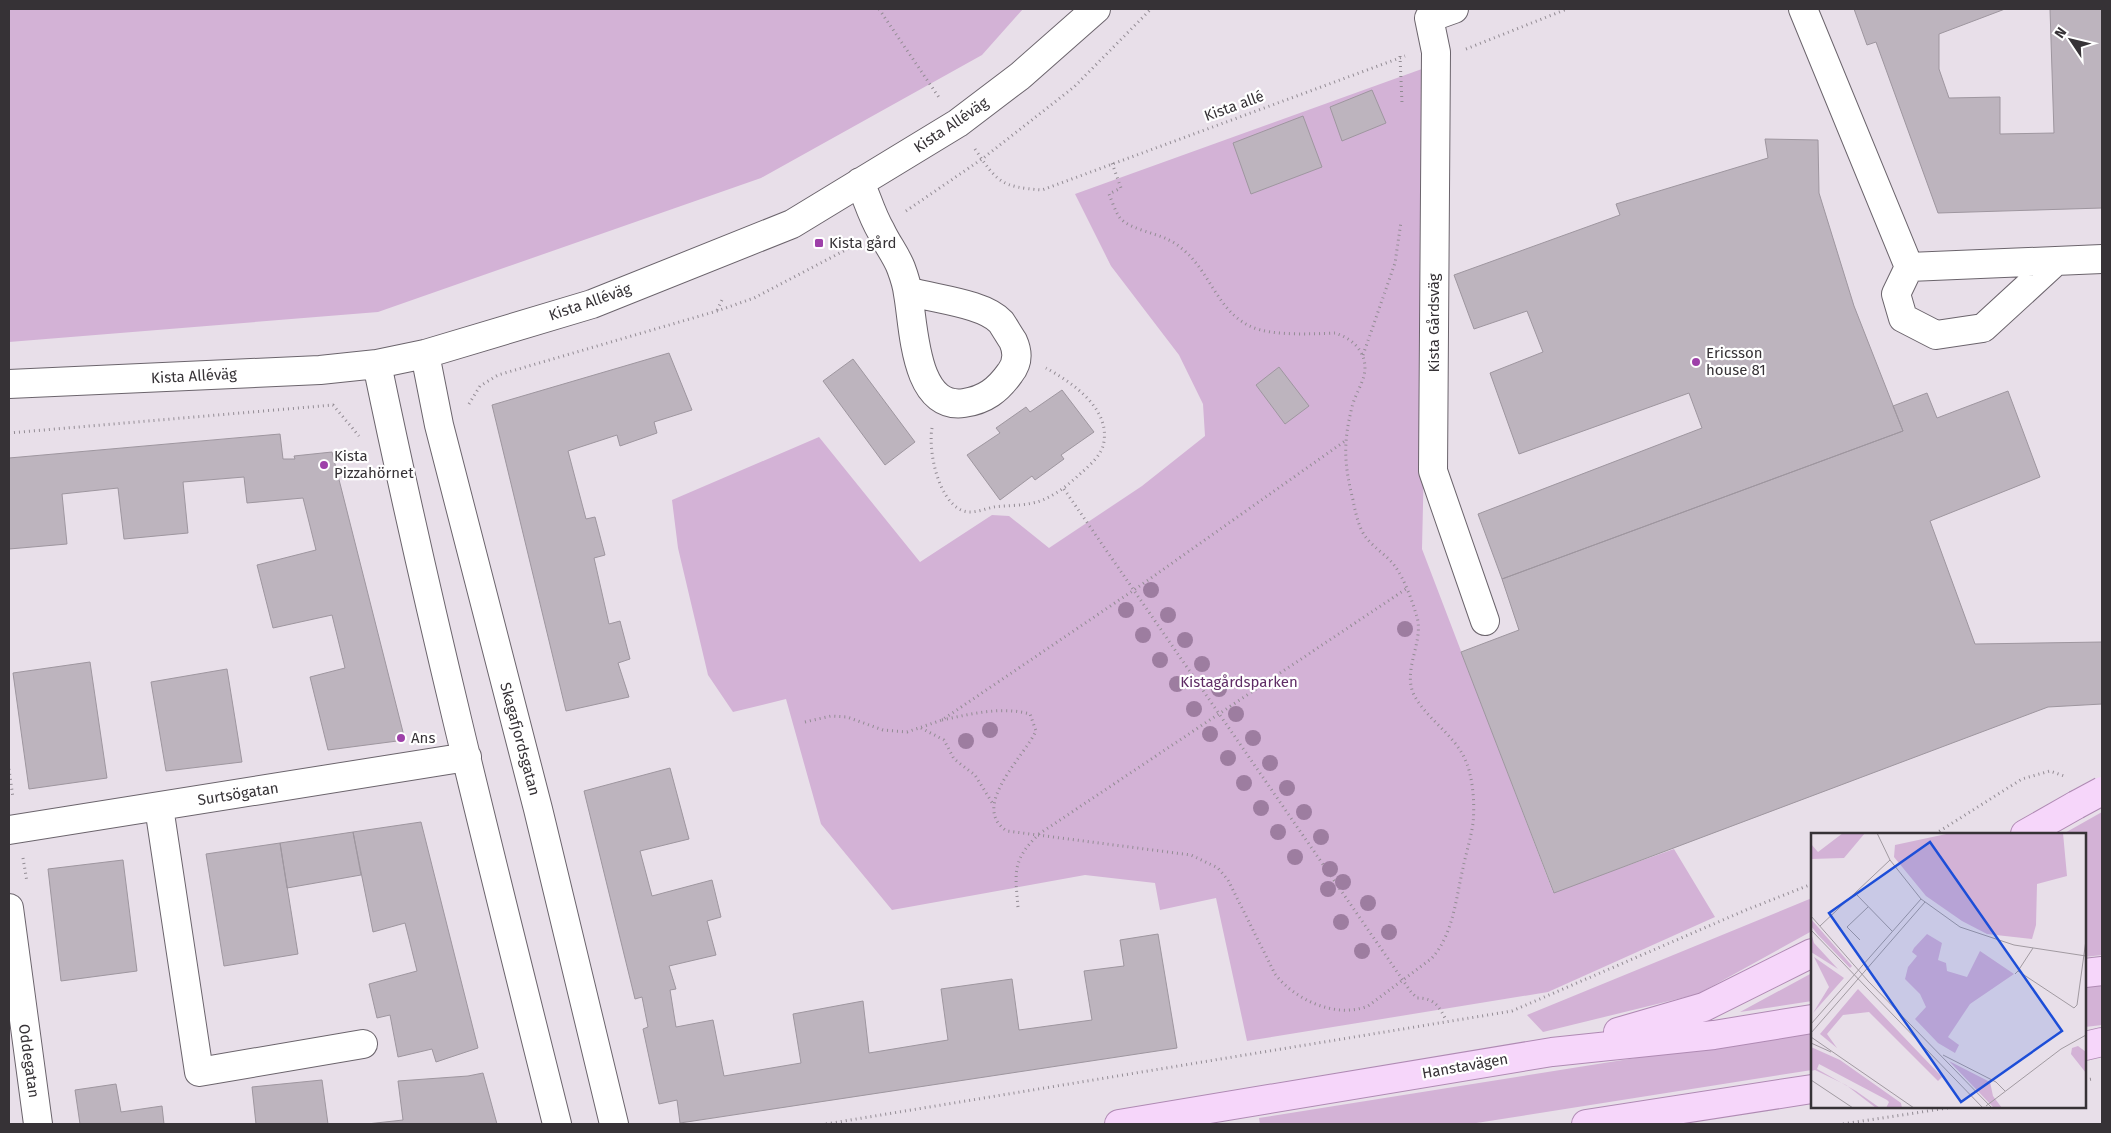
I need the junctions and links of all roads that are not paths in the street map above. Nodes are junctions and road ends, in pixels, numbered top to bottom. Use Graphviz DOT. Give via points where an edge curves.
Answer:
graph roads {
  1 [pos="1096,9"];
  2 [pos="1803,9"];
  3 [pos="1436,12"];
  4 [pos="860,182"];
  5 [pos="2102,259"];
  6 [pos="2056,261"];
  7 [pos="1909,267"];
  8 [pos="908,291"];
  9 [pos="425,354"];
  10 [pos="377,364"];
  11 [pos="9,384"];
  12 [pos="1485,621"];
  13 [pos="467,756"];
  14 [pos="2102,791"];
  15 [pos="159,807"];
  16 [pos="9,830"];
  17 [pos="2027,833"];
  18 [pos="9,908"];
  19 [pos="1811,954"];
  20 [pos="2102,971"];
  21 [pos="2086,974"];
  22 [pos="1811,1019"];
  23 [pos="2102,1042"];
  24 [pos="363,1044"];
  25 [pos="2086,1046"];
  26 [pos="1552,1052"];
  27 [pos="1811,1089"];
  28 [pos="1238,1115"];
  29 [pos="38,1124"];
  30 [pos="557,1124"];
  31 [pos="614,1124"];
  32 [pos="1119,1124"];
  33 [pos="1586,1124"];
  1 -- 4 [label="street, Kista Alléväg" via="1020,76 958,123"];
  2 -- 7 [label="street"];
  3 -- 12 [label="street, Kista Gårdsväg" via="1433,472"];
  4 -- 8 [label="street"];
  4 -- 9 [label="street, Kista Alléväg" via="792,224 592,304"];
  5 -- 6 [label="street"];
  6 -- 7 [label="street"];
  6 -- 7 [label="street" via="1983,328 1936,335 1903,318 1896,294"];
  8 -- 8 [label="street" via="918,363 928,385 938,397 948,402 962,404 991,394 1014,369 1017,357 1000,320 968,305"];
  9 -- 10 [label="street, Kista Alléväg"];
  9 -- 31 [label="street, Skagafjordsgatan" via="439,425 538,809"];
  10 -- 11 [label="street, Kista Alléväg" via="320,370"];
  10 -- 13 [label="street"];
  13 -- 15 [label="street, Surtsögatan"];
  13 -- 30 [label="street"];
  14 -- 17 [label="main road, bridge"];
  15 -- 16 [label="street, Surtsögatan"];
  15 -- 24 [label="street" via="199,1072"];
  18 -- 29 [label="street, Oddegatan"];
  19 -- 26 [label="main road" via="1704,1007"];
  20 -- 21 [label="main road"];
  22 -- 26 [label="main road, Hanstavägen" via="1714,1035"];
  23 -- 25 [label="main road"];
  26 -- 28 [label="main road, Hanstavägen"];
  27 -- 33 [label="main road"];
  28 -- 32 [label="main road, Hanstavägen"];
}
